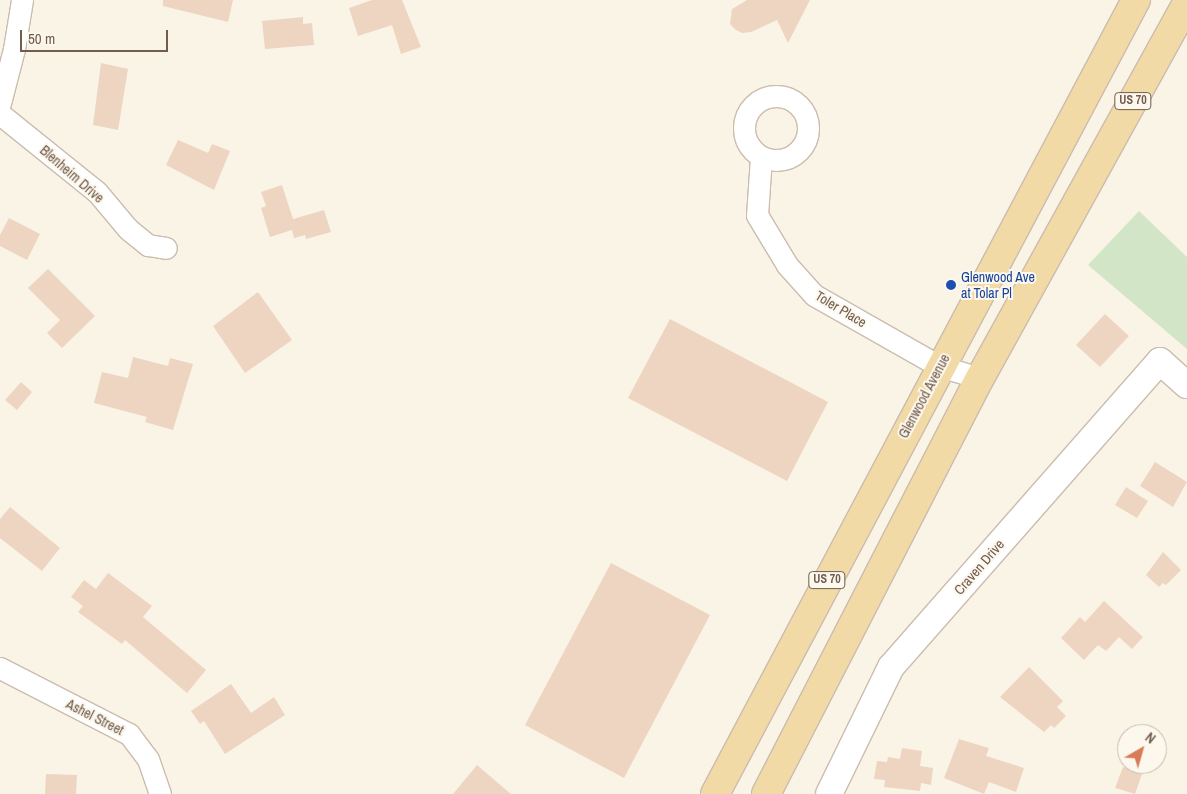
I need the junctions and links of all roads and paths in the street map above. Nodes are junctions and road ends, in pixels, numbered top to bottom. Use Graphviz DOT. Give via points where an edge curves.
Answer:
graph roads {
  1 [pos="22,0"];
  2 [pos="1136,0"];
  3 [pos="1187,4"];
  4 [pos="0,103"];
  5 [pos="0,114"];
  6 [pos="761,157"];
  7 [pos="166,248"];
  8 [pos="940,366"];
  9 [pos="980,378"];
  10 [pos="1187,384"];
  11 [pos="0,668"];
  12 [pos="160,794"];
  13 [pos="715,794"];
  14 [pos="766,794"];
  15 [pos="829,794"];
  1 -- 4 [label="street"];
  2 -- 8 [label="main road, Glenwood Avenue / US 70"];
  3 -- 9 [label="main road, US 70"];
  5 -- 7 [label="street, Blenheim Drive" via="97,192 128,229 148,245"];
  6 -- 8 [label="street, Toler Place" via="758,215 787,264 814,294"];
  8 -- 9 [label="street, Toler Place"];
  8 -- 13 [label="main road, Glenwood Avenue / US 70"];
  9 -- 14 [label="main road, US 70"];
  10 -- 15 [label="street, Craven Drive" via="1160,361 891,667"];
  11 -- 12 [label="street, Ashel Street" via="129,734 148,759"];
}
